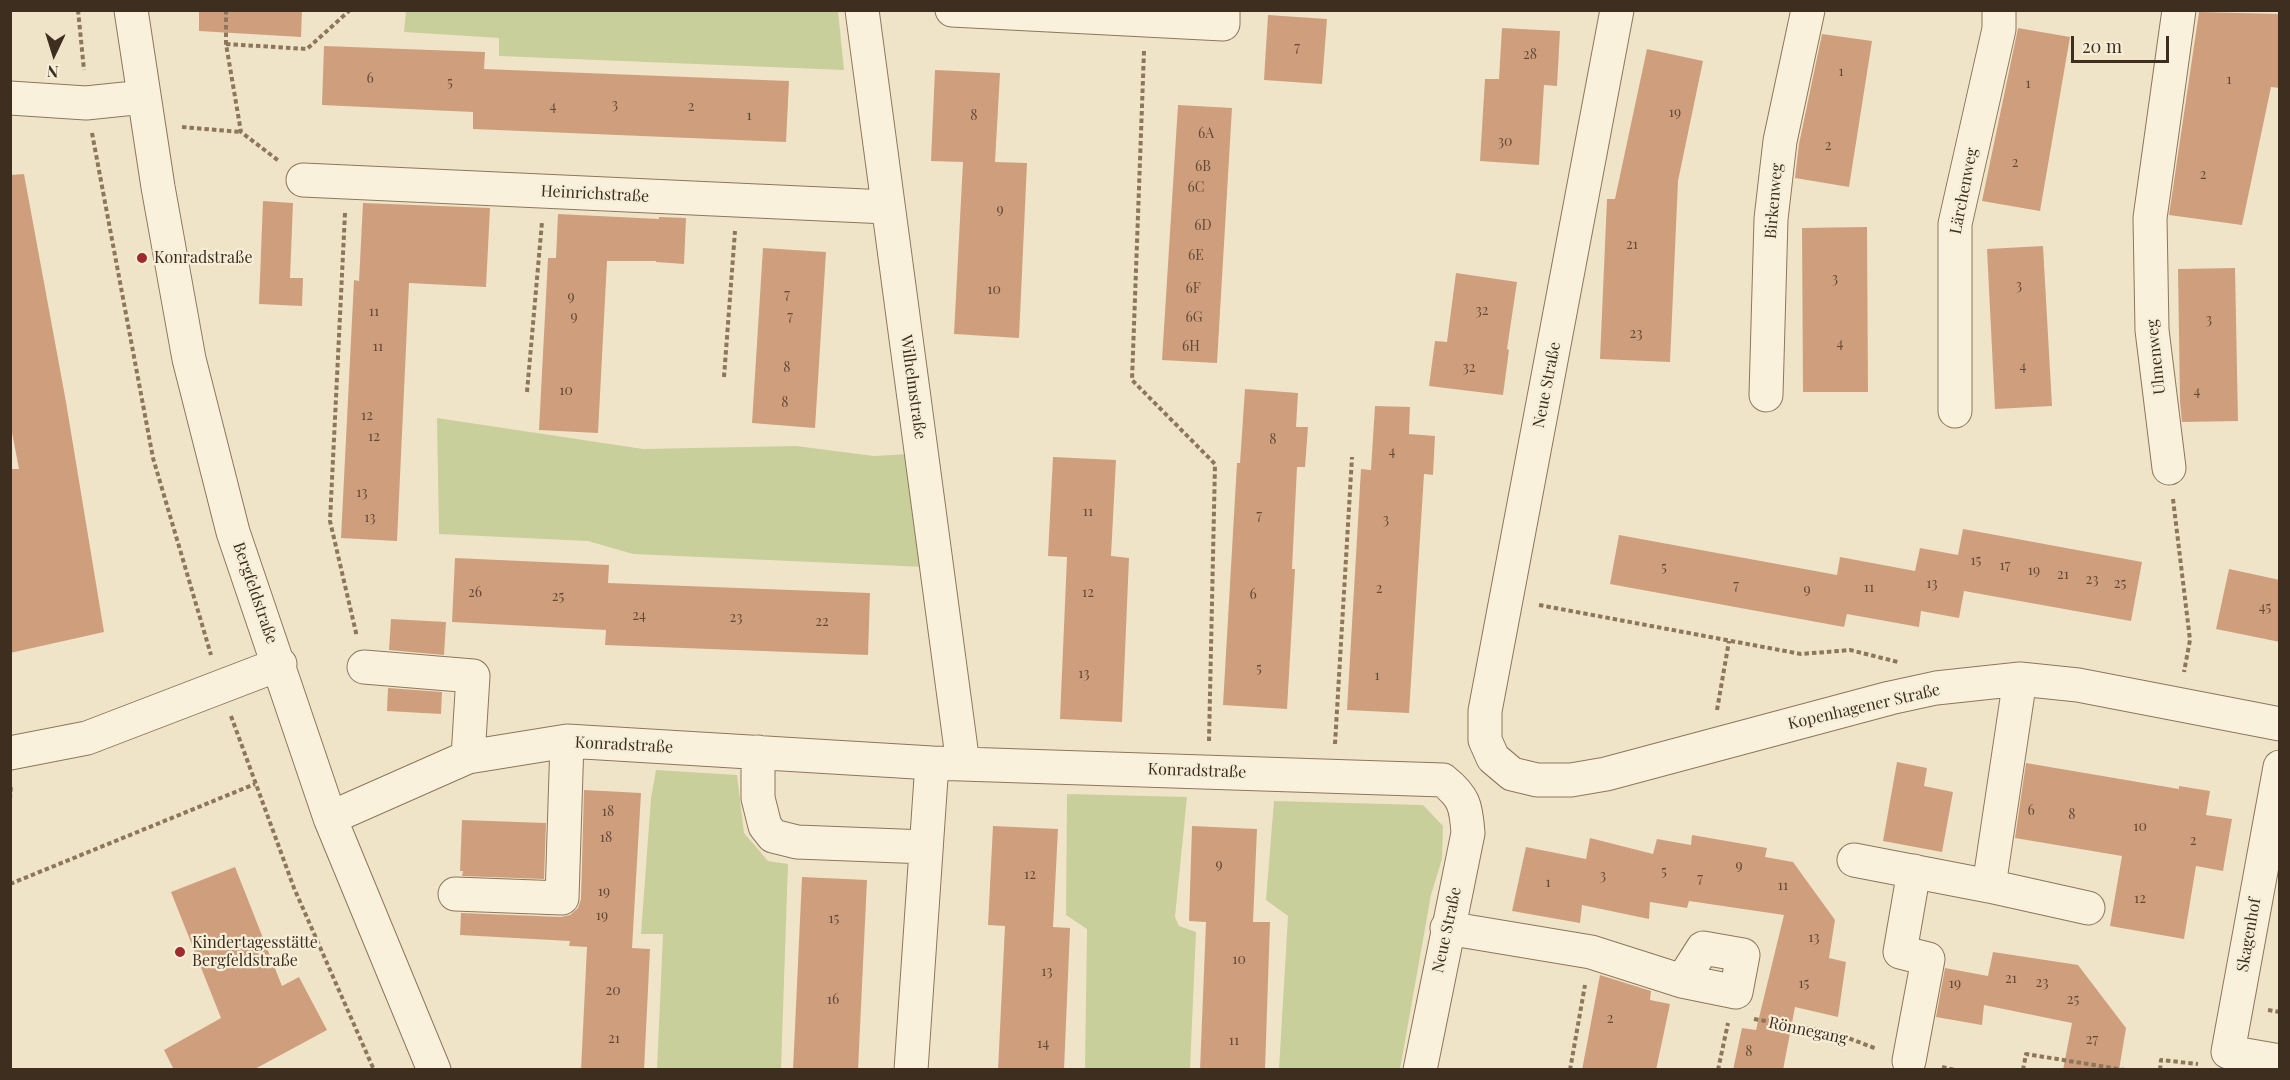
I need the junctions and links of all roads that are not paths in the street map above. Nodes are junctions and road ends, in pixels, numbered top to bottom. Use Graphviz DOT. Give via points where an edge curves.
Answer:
graph roads {
  1 [pos="131,10"];
  2 [pos="862,10"];
  3 [pos="951,10"];
  4 [pos="1223,10"];
  5 [pos="1617,10"];
  6 [pos="1808,10"];
  7 [pos="1999,10"];
  8 [pos="2179,10"];
  9 [pos="10,98"];
  10 [pos="146,111"];
  11 [pos="303,180"];
  12 [pos="887,207"];
  13 [pos="1766,395"];
  14 [pos="1955,411"];
  15 [pos="2169,468"];
  16 [pos="280,664"];
  17 [pos="364,668"];
  18 [pos="2020,679"];
  19 [pos="2280,724"];
  20 [pos="567,741"];
  21 [pos="758,752"];
  22 [pos="10,753"];
  23 [pos="468,757"];
  24 [pos="1493,758"];
  25 [pos="947,763"];
  26 [pos="2280,767"];
  27 [pos="1457,792"];
  28 [pos="330,818"];
  29 [pos="926,847"];
  30 [pos="1854,860"];
  31 [pos="2271,862"];
  32 [pos="1914,871"];
  33 [pos="1989,886"];
  34 [pos="455,894"];
  35 [pos="2088,908"];
  36 [pos="1447,928"];
  37 [pos="1733,1004"];
  38 [pos="2280,1060"];
  39 [pos="1909,1061"];
  40 [pos="434,1070"];
  41 [pos="911,1070"];
  42 [pos="1420,1070"];
  1 -- 10 [label="street, Bergfeldstraße"];
  2 -- 12 [label="street, Wilhelmstraße"];
  3 -- 4 [label="street" via="1222,24"];
  5 -- 24 [label="street, Neue Straße" via="1485,711 1485,740"];
  6 -- 13 [label="street, Birkenweg" via="1780,141 1771,219"];
  7 -- 14 [label="street, Lärchenweg" via="1999,29 1954,224"];
  8 -- 15 [label="street, Ulmenweg" via="2150,218 2152,330"];
  9 -- 10 [label="street"];
  10 -- 16 [label="street, Bergfeldstraße" via="189,359 233,532"];
  11 -- 12 [label="street, Heinrichstraße"];
  12 -- 25 [label="street, Wilhelmstraße" via="901,303"];
  16 -- 22 [label="street" via="87,738"];
  16 -- 28 [label="street, Bergfeldstraße"];
  17 -- 23 [label="street" via="473,676"];
  18 -- 19 [label="street, Kopenhagener Straße" via="2078,685"];
  18 -- 24 [label="street, Kopenhagener Straße" via="1936,688 1890,698 1606,774 1570,780 1537,780 1512,774"];
  18 -- 33 [label="street"];
  20 -- 21 [label="street, Konradstraße"];
  20 -- 23 [label="street, Konradstraße"];
  20 -- 34 [label="street" via="562,898"];
  21 -- 25 [label="street, Konradstraße"];
  21 -- 29 [label="street" via="758,798 765,826 773,836 797,842"];
  23 -- 28 [label="street, Konradstraße"];
  25 -- 27 [label="street, Konradstraße" via="1443,780"];
  25 -- 29 [label="street"];
  26 -- 31 [label="street, Skagenhof"];
  27 -- 36 [label="street, Neue Straße" via="1467,808 1467,832"];
  28 -- 40 [label="street, Bergfeldstraße"];
  29 -- 41 [label="street"];
  30 -- 32 [label="street"];
  31 -- 38 [label="street, Skagenhof" via="2228,1052"];
  32 -- 33 [label="street"];
  32 -- 39 [label="street" via="1900,952 1928,959"];
  33 -- 35 [label="street"];
  36 -- 37 [label="street" via="1591,952 1682,981"];
  36 -- 42 [label="street, Neue Straße"];
}
